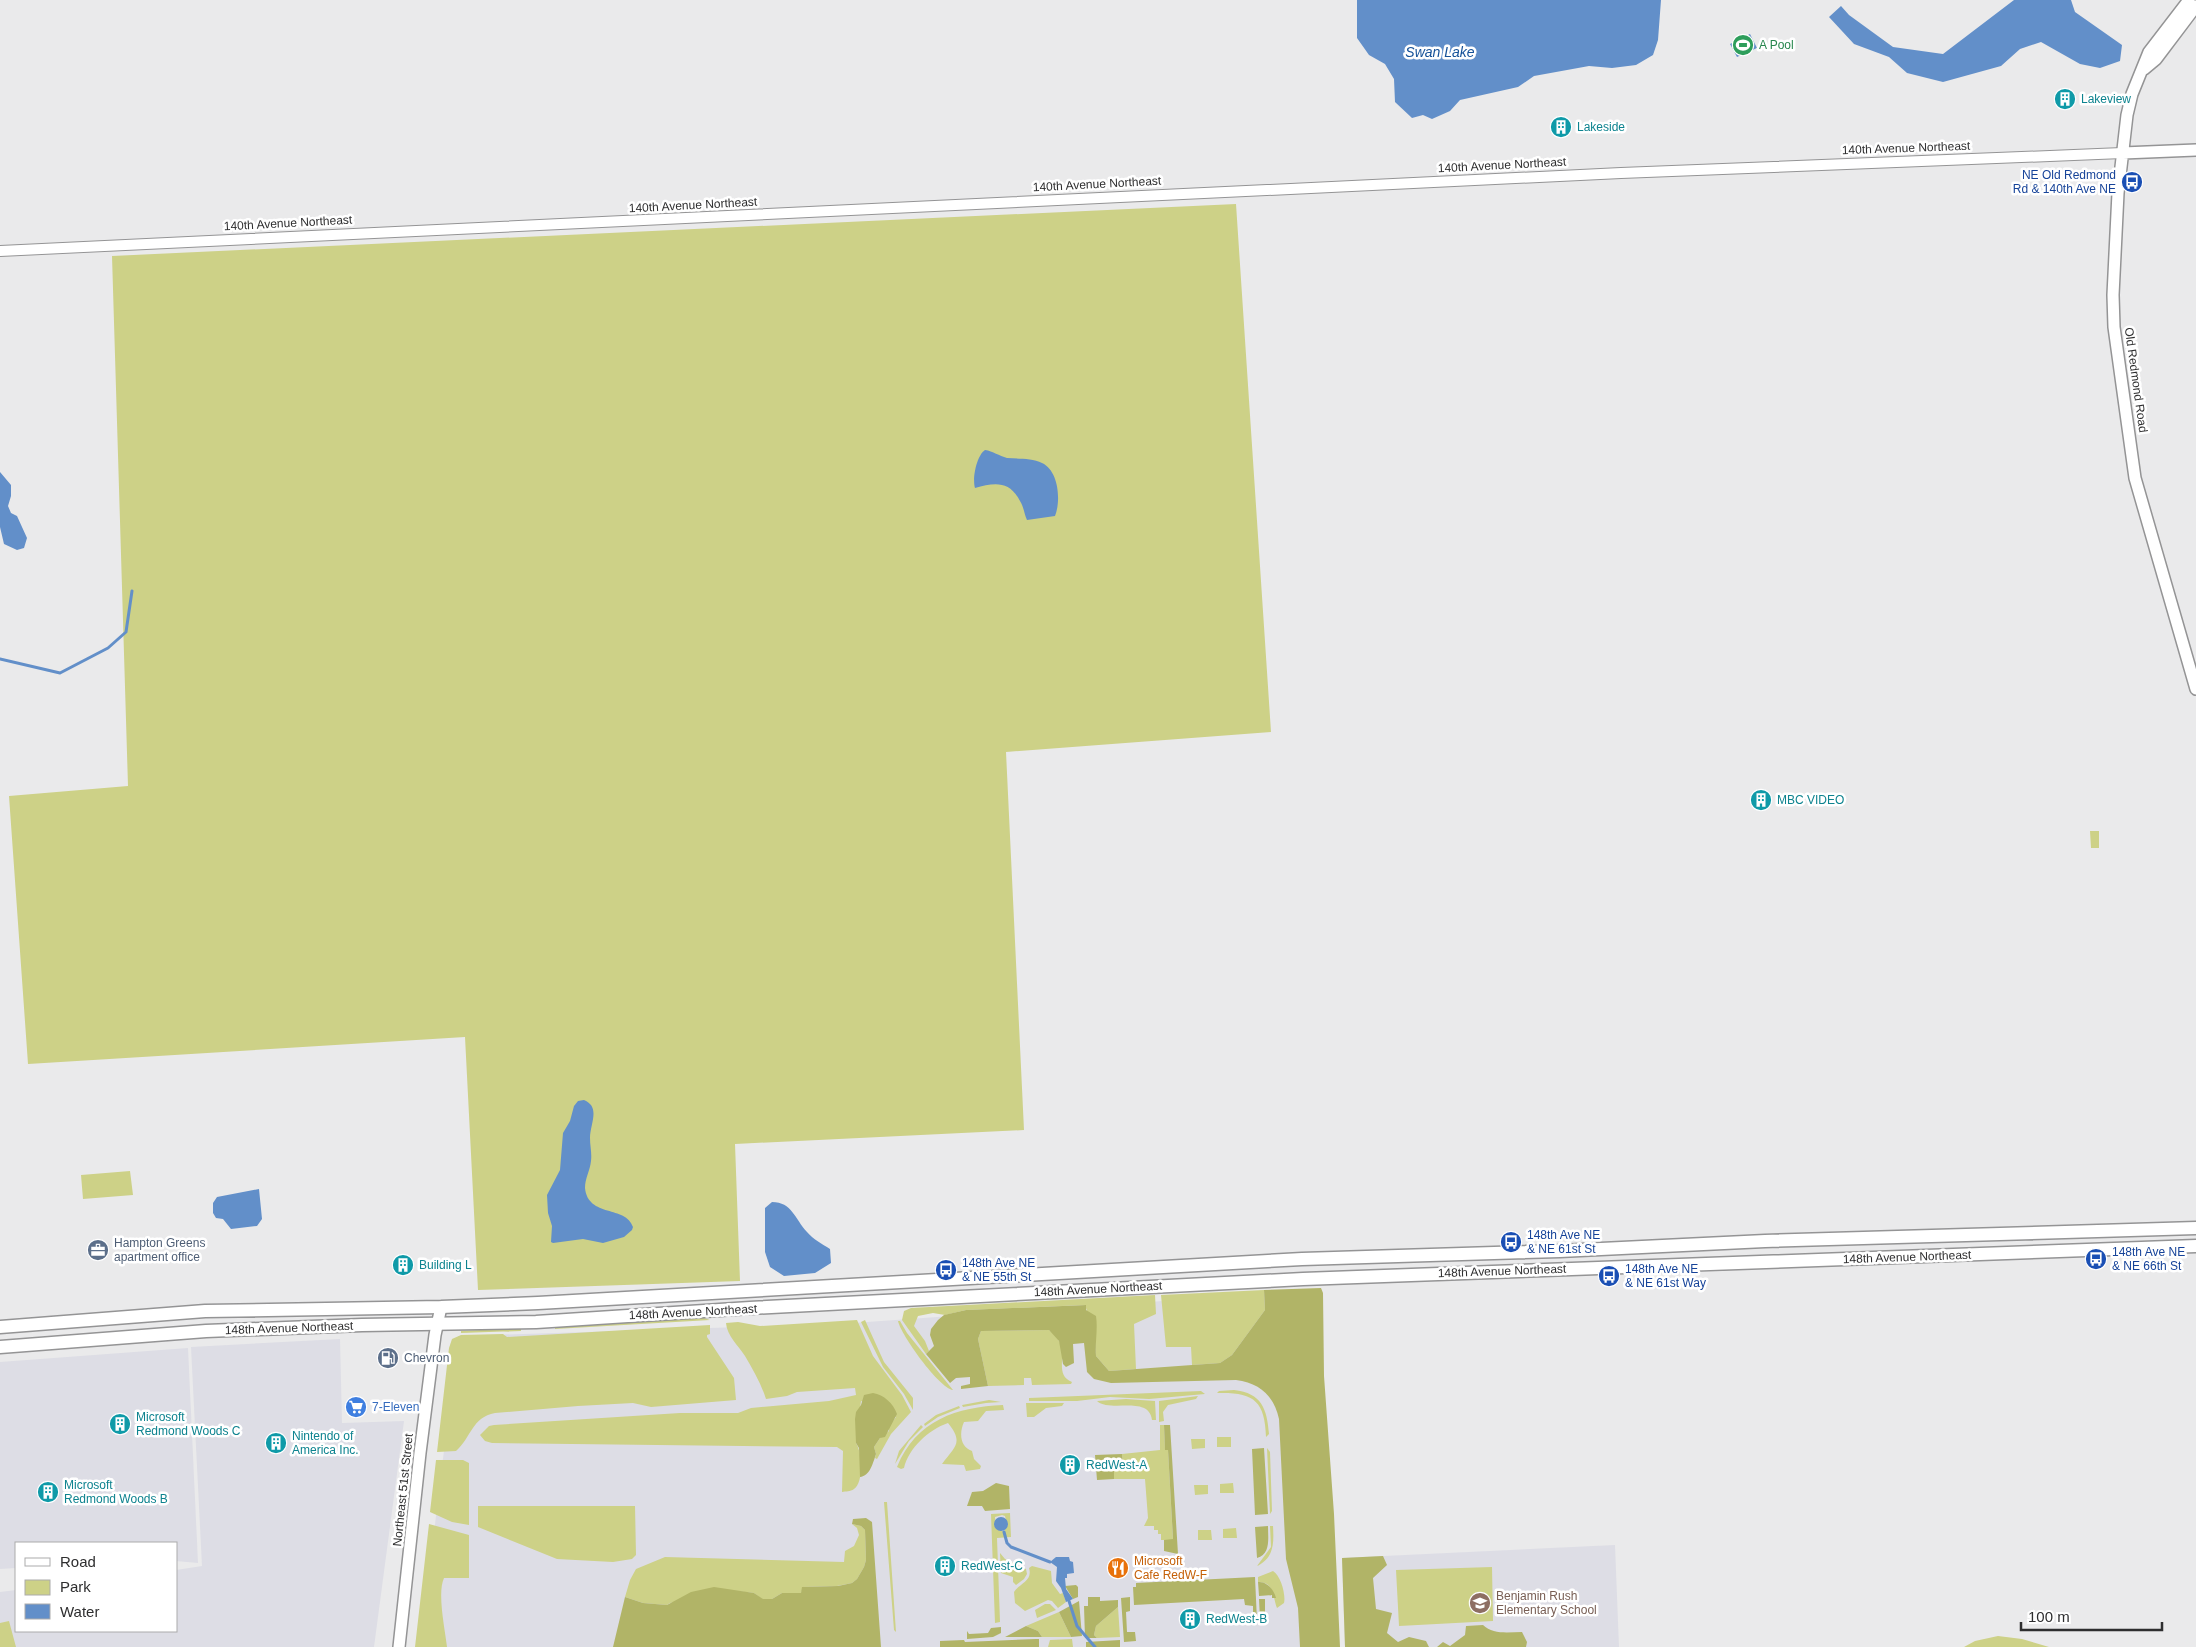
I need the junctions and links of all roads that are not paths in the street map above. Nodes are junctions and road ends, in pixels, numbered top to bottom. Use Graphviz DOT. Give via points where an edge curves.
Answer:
graph roads {
  1 [pos="2189,0"];
  2 [pos="2196,6"];
  3 [pos="2144,69"];
  4 [pos="2196,150"];
  5 [pos="2123,152"];
  6 [pos="0,251"];
  7 [pos="2196,689"];
  8 [pos="2196,1228"];
  9 [pos="2196,1246"];
  10 [pos="441,1307"];
  11 [pos="437,1324"];
  12 [pos="0,1327"];
  13 [pos="0,1347"];
  14 [pos="400,1647"];
  1 -- 3 [label="main road, Old Redmond Road" via="2149,52"];
  2 -- 3 [label="main road, Old Redmond Road" via="2156,59"];
  3 -- 5 [label="main road, Old Redmond Road" via="2132,94"];
  4 -- 5 [label="main road, 140th Avenue Northeast"];
  5 -- 6 [label="street, 140th Avenue Northeast"];
  5 -- 7 [label="main road, Old Redmond Road" via="2112,295 2125,407 2136,478"];
  8 -- 10 [label="main road, 148th Avenue Northeast" via="1302,1259"];
  9 -- 11 [label="main road, 148th Avenue Northeast" via="1283,1280 536,1322"];
  10 -- 11 [label="main road, Northeast 51st Street"];
  10 -- 12 [label="main road, 148th Avenue Northeast" via="205,1311"];
  11 -- 13 [label="main road, 148th Avenue Northeast" via="206,1331"];
  11 -- 14 [label="main road, Northeast 51st Street"];
}
